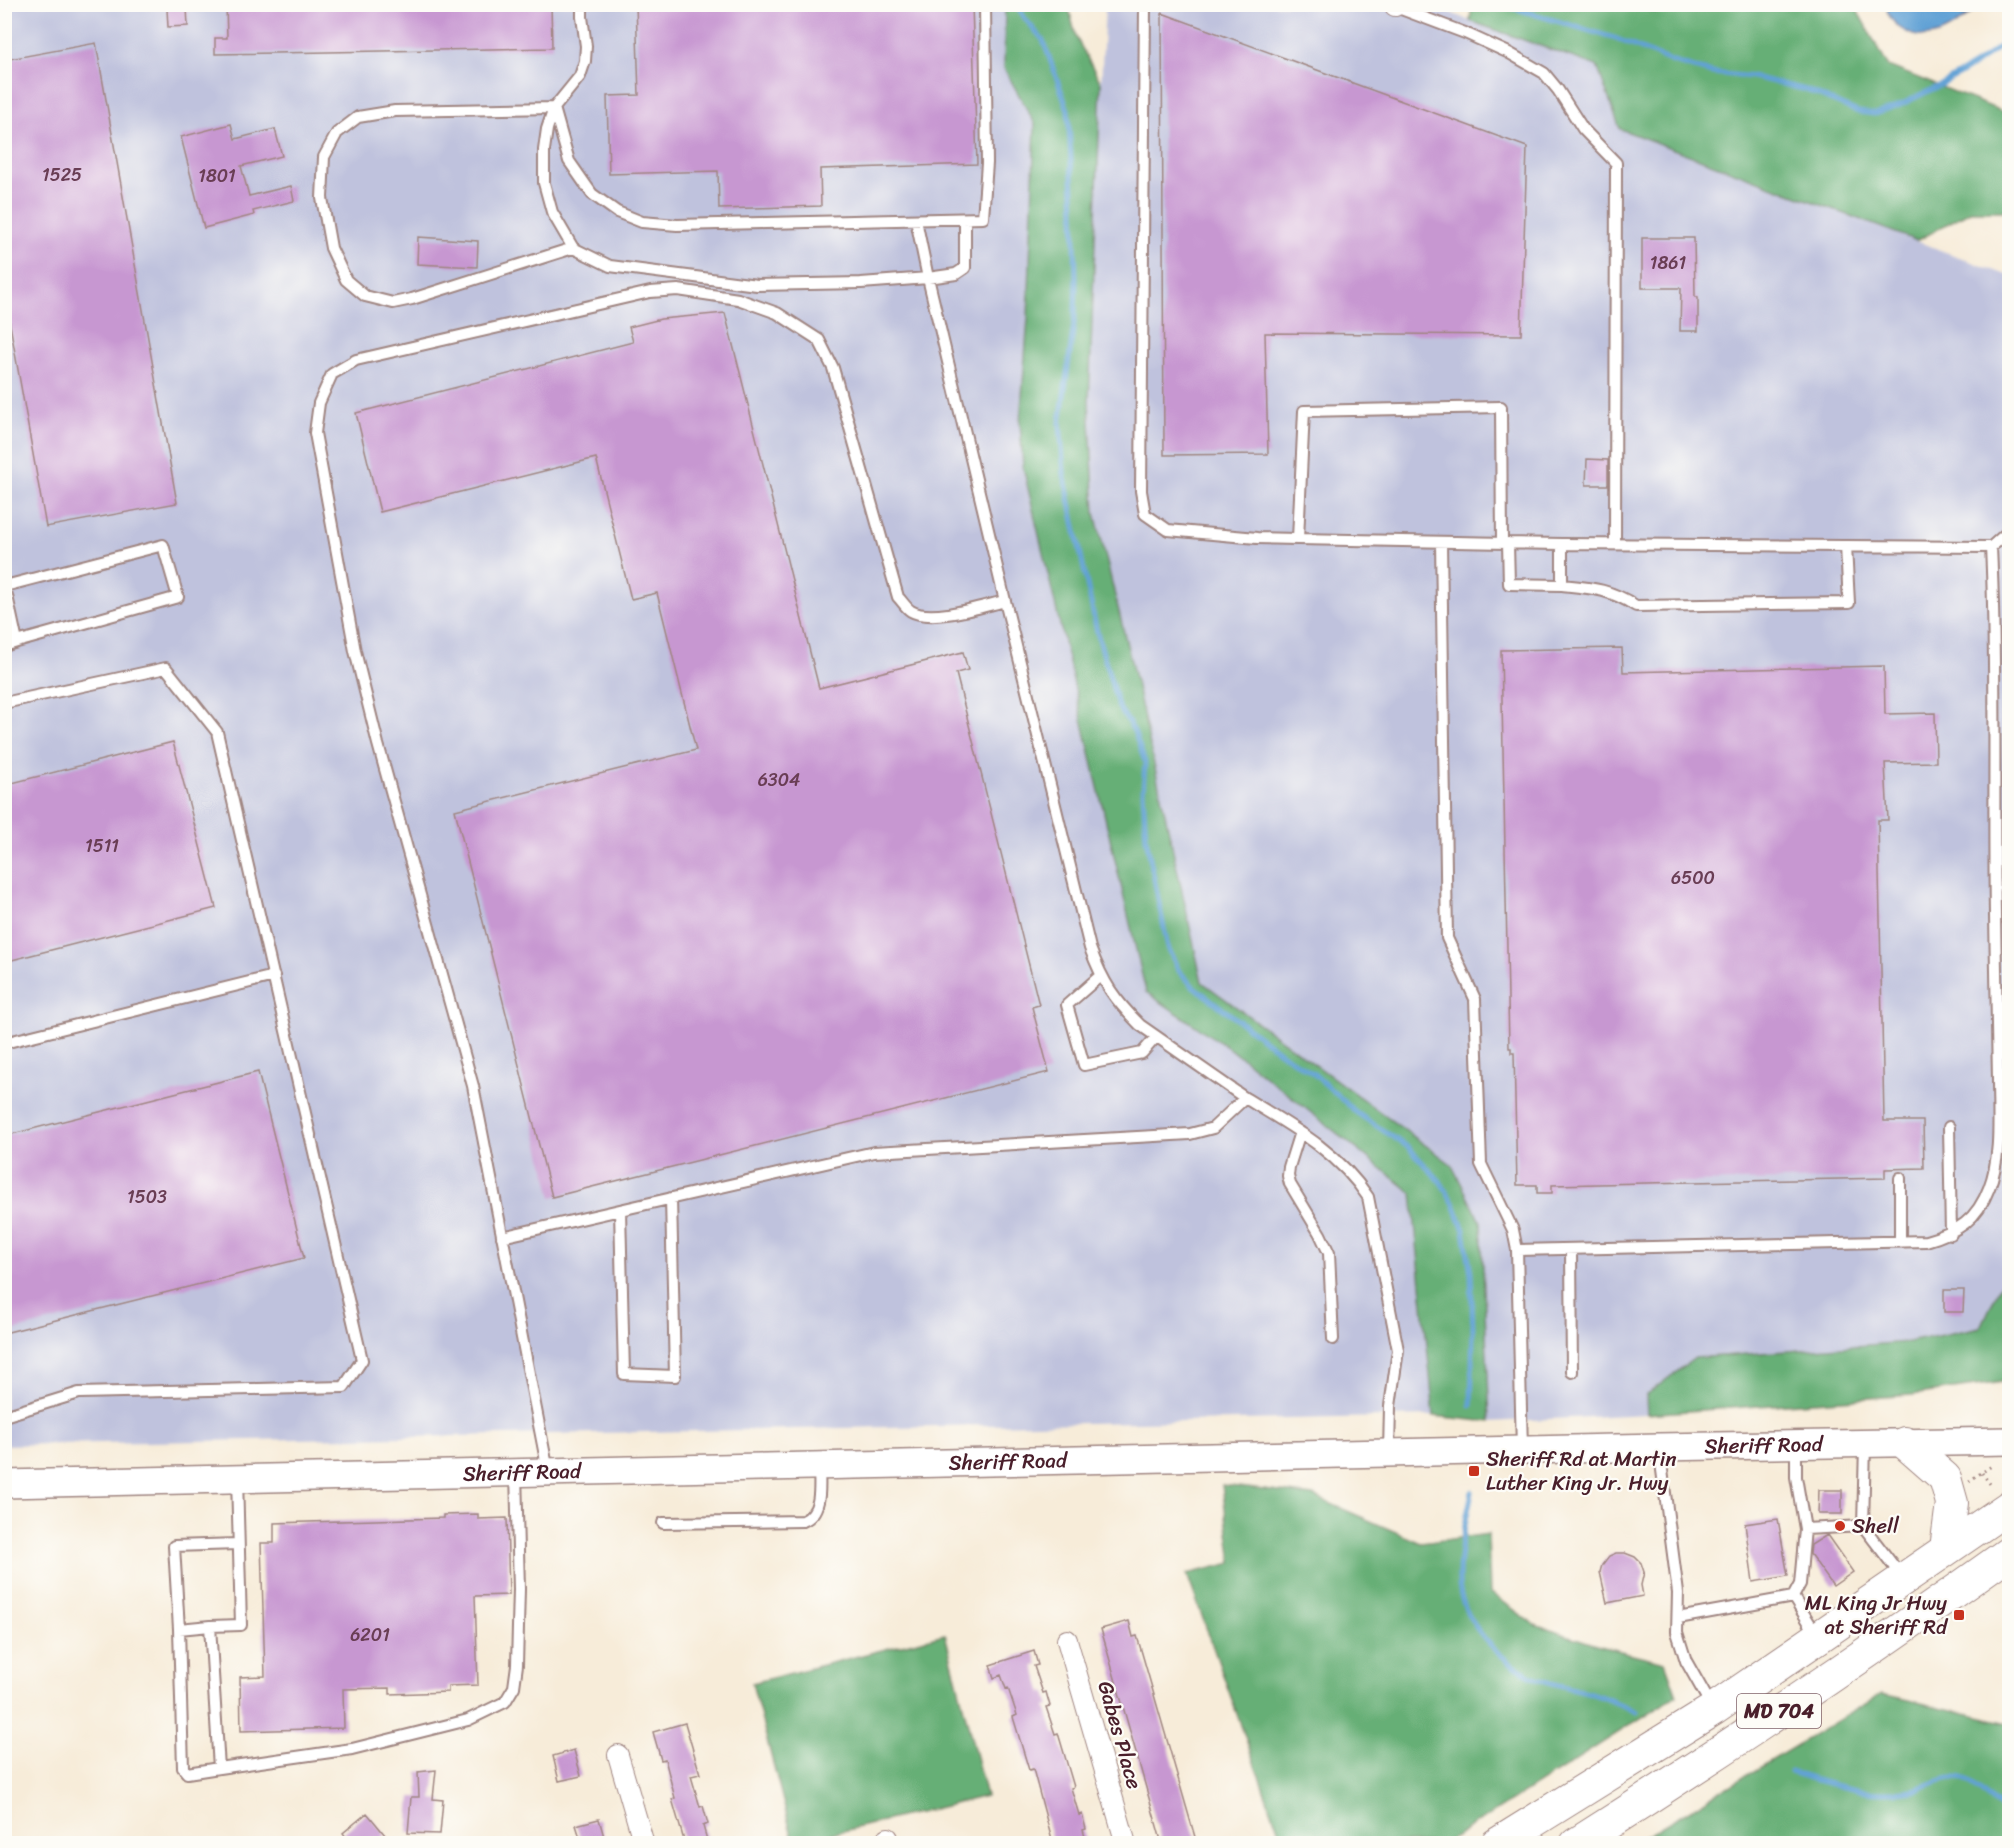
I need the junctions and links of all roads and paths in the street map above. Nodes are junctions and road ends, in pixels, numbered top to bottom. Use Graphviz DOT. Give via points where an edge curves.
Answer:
graph roads {
  1 [pos="582,4"];
  2 [pos="985,4"];
  3 [pos="1145,4"];
  4 [pos="1393,5"];
  5 [pos="554,108"];
  6 [pos="965,219"];
  7 [pos="916,220"];
  8 [pos="573,248"];
  9 [pos="928,278"];
  10 [pos="2010,530"];
  11 [pos="1298,539"];
  12 [pos="1441,542"];
  13 [pos="1505,543"];
  14 [pos="1562,544"];
  15 [pos="1614,544"];
  16 [pos="1846,546"];
  17 [pos="1991,547"];
  18 [pos="5,584"];
  19 [pos="1562,585"];
  20 [pos="1005,601"];
  21 [pos="17,642"];
  22 [pos="4,646"];
  23 [pos="4,703"];
  24 [pos="274,976"];
  25 [pos="1100,976"];
  26 [pos="1156,1037"];
  27 [pos="4,1043"];
  28 [pos="1245,1098"];
  29 [pos="1949,1127"];
  30 [pos="1300,1132"];
  31 [pos="1900,1178"];
  32 [pos="671,1198"];
  33 [pos="620,1210"];
  34 [pos="1951,1234"];
  35 [pos="502,1236"];
  36 [pos="1900,1241"];
  37 [pos="1571,1249"];
  38 [pos="1517,1250"];
  39 [pos="1333,1339"];
  40 [pos="1572,1372"];
  41 [pos="4,1416"];
  42 [pos="2010,1441"];
  43 [pos="1866,1443"];
  44 [pos="1905,1443"];
  45 [pos="1796,1444"];
  46 [pos="1659,1447"];
  47 [pos="1522,1450"];
  48 [pos="1389,1453"];
  49 [pos="819,1465"];
  50 [pos="1993,1465"];
  51 [pos="548,1471"];
  52 [pos="516,1472"];
  53 [pos="1982,1473"];
  54 [pos="237,1478"];
  55 [pos="1968,1482"];
  56 [pos="4,1484"];
  57 [pos="2000,1495"];
  58 [pos="663,1523"];
  59 [pos="1863,1526"];
  60 [pos="1805,1529"];
  61 [pos="238,1544"];
  62 [pos="1946,1548"];
  63 [pos="2010,1552"];
  64 [pos="1902,1578"];
  65 [pos="1793,1597"];
  66 [pos="1678,1618"];
  67 [pos="210,1626"];
  68 [pos="179,1629"];
  69 [pos="1819,1636"];
  70 [pos="1067,1640"];
  71 [pos="1714,1709"];
  72 [pos="618,1755"];
  73 [pos="219,1768"];
  74 [pos="644,1844"];
  75 [pos="1126,1844"];
  76 [pos="1497,1844"];
  77 [pos="1576,1844"];
  1 -- 5 [label="lane" via="585,61 580,76"];
  2 -- 6 [label="lane" via="987,163 983,218"];
  3 -- 11 [label="lane" via="1141,491 1145,514 1168,530"];
  4 -- 15 [label="lane" via="1518,57 1544,74 1583,129 1616,163"];
  5 -- 7 [label="lane" via="569,161 592,194 617,212 642,222 678,225"];
  5 -- 8 [label="lane" via="547,129 544,183 552,212"];
  5 -- 8 [label="lane" via="395,111 358,117 337,134 324,157 322,198 331,248 346,280 365,296 393,303"];
  6 -- 7 [label="lane"];
  6 -- 9 [label="lane" via="965,268 956,274"];
  7 -- 9 [label="lane"];
  8 -- 9 [label="lane" via="610,266 757,285"];
  9 -- 20 [label="lane"];
  10 -- 17 [label="lane"];
  11 -- 12 [label="lane"];
  11 -- 13 [label="lane" via="1304,411 1501,407"];
  12 -- 13 [label="lane"];
  12 -- 38 [label="lane" via="1447,938 1476,999 1481,1164 1513,1230"];
  13 -- 14 [label="lane"];
  13 -- 19 [label="lane" via="1509,584"];
  14 -- 15 [label="lane"];
  14 -- 19 [label="lane"];
  15 -- 16 [label="lane"];
  16 -- 17 [label="lane"];
  16 -- 19 [label="lane" via="1849,603 1636,606 1601,589"];
  17 -- 34 [label="lane" via="1998,1129 1994,1171 1983,1202 1970,1220"];
  18 -- 21 [label="lane"];
  18 -- 21 [label="lane" via="163,545 178,597"];
  20 -- 25 [label="lane"];
  20 -- 35 [label="lane" via="954,614 933,615 912,612 898,597 833,368 819,340 777,313 738,299 678,290 650,292 356,360 332,374 319,403 315,433 344,599 378,744 473,1086"];
  21 -- 22 [label="lane"];
  23 -- 24 [label="lane" via="166,668 217,732"];
  24 -- 27 [label="lane"];
  24 -- 41 [label="lane" via="362,1360 344,1387 79,1393"];
  25 -- 26 [label="lane" via="1125,1010"];
  25 -- 26 [label="lane" via="1067,1005 1084,1065 1142,1053"];
  26 -- 28 [label="lane"];
  28 -- 30 [label="lane"];
  28 -- 32 [label="lane" via="1213,1128 1190,1134 874,1152"];
  29 -- 34 [label="lane"];
  30 -- 39 [label="lane" via="1288,1176 1329,1253"];
  30 -- 48 [label="lane" via="1329,1152 1368,1197 1398,1350 1390,1406"];
  31 -- 36 [label="lane"];
  32 -- 33 [label="lane"];
  32 -- 33 [label="lane" via="675,1376 624,1374"];
  33 -- 35 [label="lane"];
  34 -- 36 [label="lane" via="1926,1241"];
  35 -- 51 [label="lane"];
  36 -- 37 [label="lane"];
  37 -- 38 [label="lane"];
  37 -- 40 [label="lane"];
  38 -- 47 [label="lane"];
  42 -- 44 [label="main road, Sheriff Road"];
  43 -- 44 [label="main road, Sheriff Road"];
  43 -- 45 [label="main road, Sheriff Road"];
  43 -- 59 [label="lane"];
  44 -- 62 [label="main road" via="1945,1478 1952,1503"];
  45 -- 46 [label="main road, Sheriff Road"];
  45 -- 60 [label="lane" via="1796,1477"];
  46 -- 47 [label="main road, Sheriff Road"];
  46 -- 66 [label="lane"];
  47 -- 48 [label="main road, Sheriff Road"];
  48 -- 49 [label="main road, Sheriff Road"];
  49 -- 51 [label="main road, Sheriff Road"];
  49 -- 58 [label="lane" via="816,1510 803,1521"];
  50 -- 53 [label="path"];
  51 -- 52 [label="main road, Sheriff Road"];
  52 -- 54 [label="main road, Sheriff Road"];
  52 -- 73 [label="lane" via="518,1665 506,1702 468,1720 352,1749"];
  53 -- 55 [label="path"];
  53 -- 57 [label="path"];
  54 -- 56 [label="main road, Sheriff Road"];
  54 -- 61 [label="lane"];
  57 -- 62 [label="main road, MD 704"];
  59 -- 60 [label="lane"];
  59 -- 64 [label="lane"];
  60 -- 65 [label="lane" via="1800,1584"];
  61 -- 67 [label="lane" via="241,1625"];
  61 -- 68 [label="lane" via="174,1546"];
  62 -- 64 [label="main road, MD 704"];
  63 -- 77 [label="main road, MD 704" via="1906,1626"];
  64 -- 69 [label="main road, MD 704"];
  65 -- 66 [label="lane"];
  65 -- 69 [label="lane"];
  66 -- 71 [label="lane" via="1677,1632 1686,1661"];
  67 -- 68 [label="lane"];
  67 -- 73 [label="lane"];
  68 -- 73 [label="lane" via="183,1768 187,1773"];
  69 -- 71 [label="main road, MD 704"];
  70 -- 75 [label="street, Gabes Place"];
  71 -- 76 [label="main road, MD 704"];
  72 -- 74 [label="street"];
}
